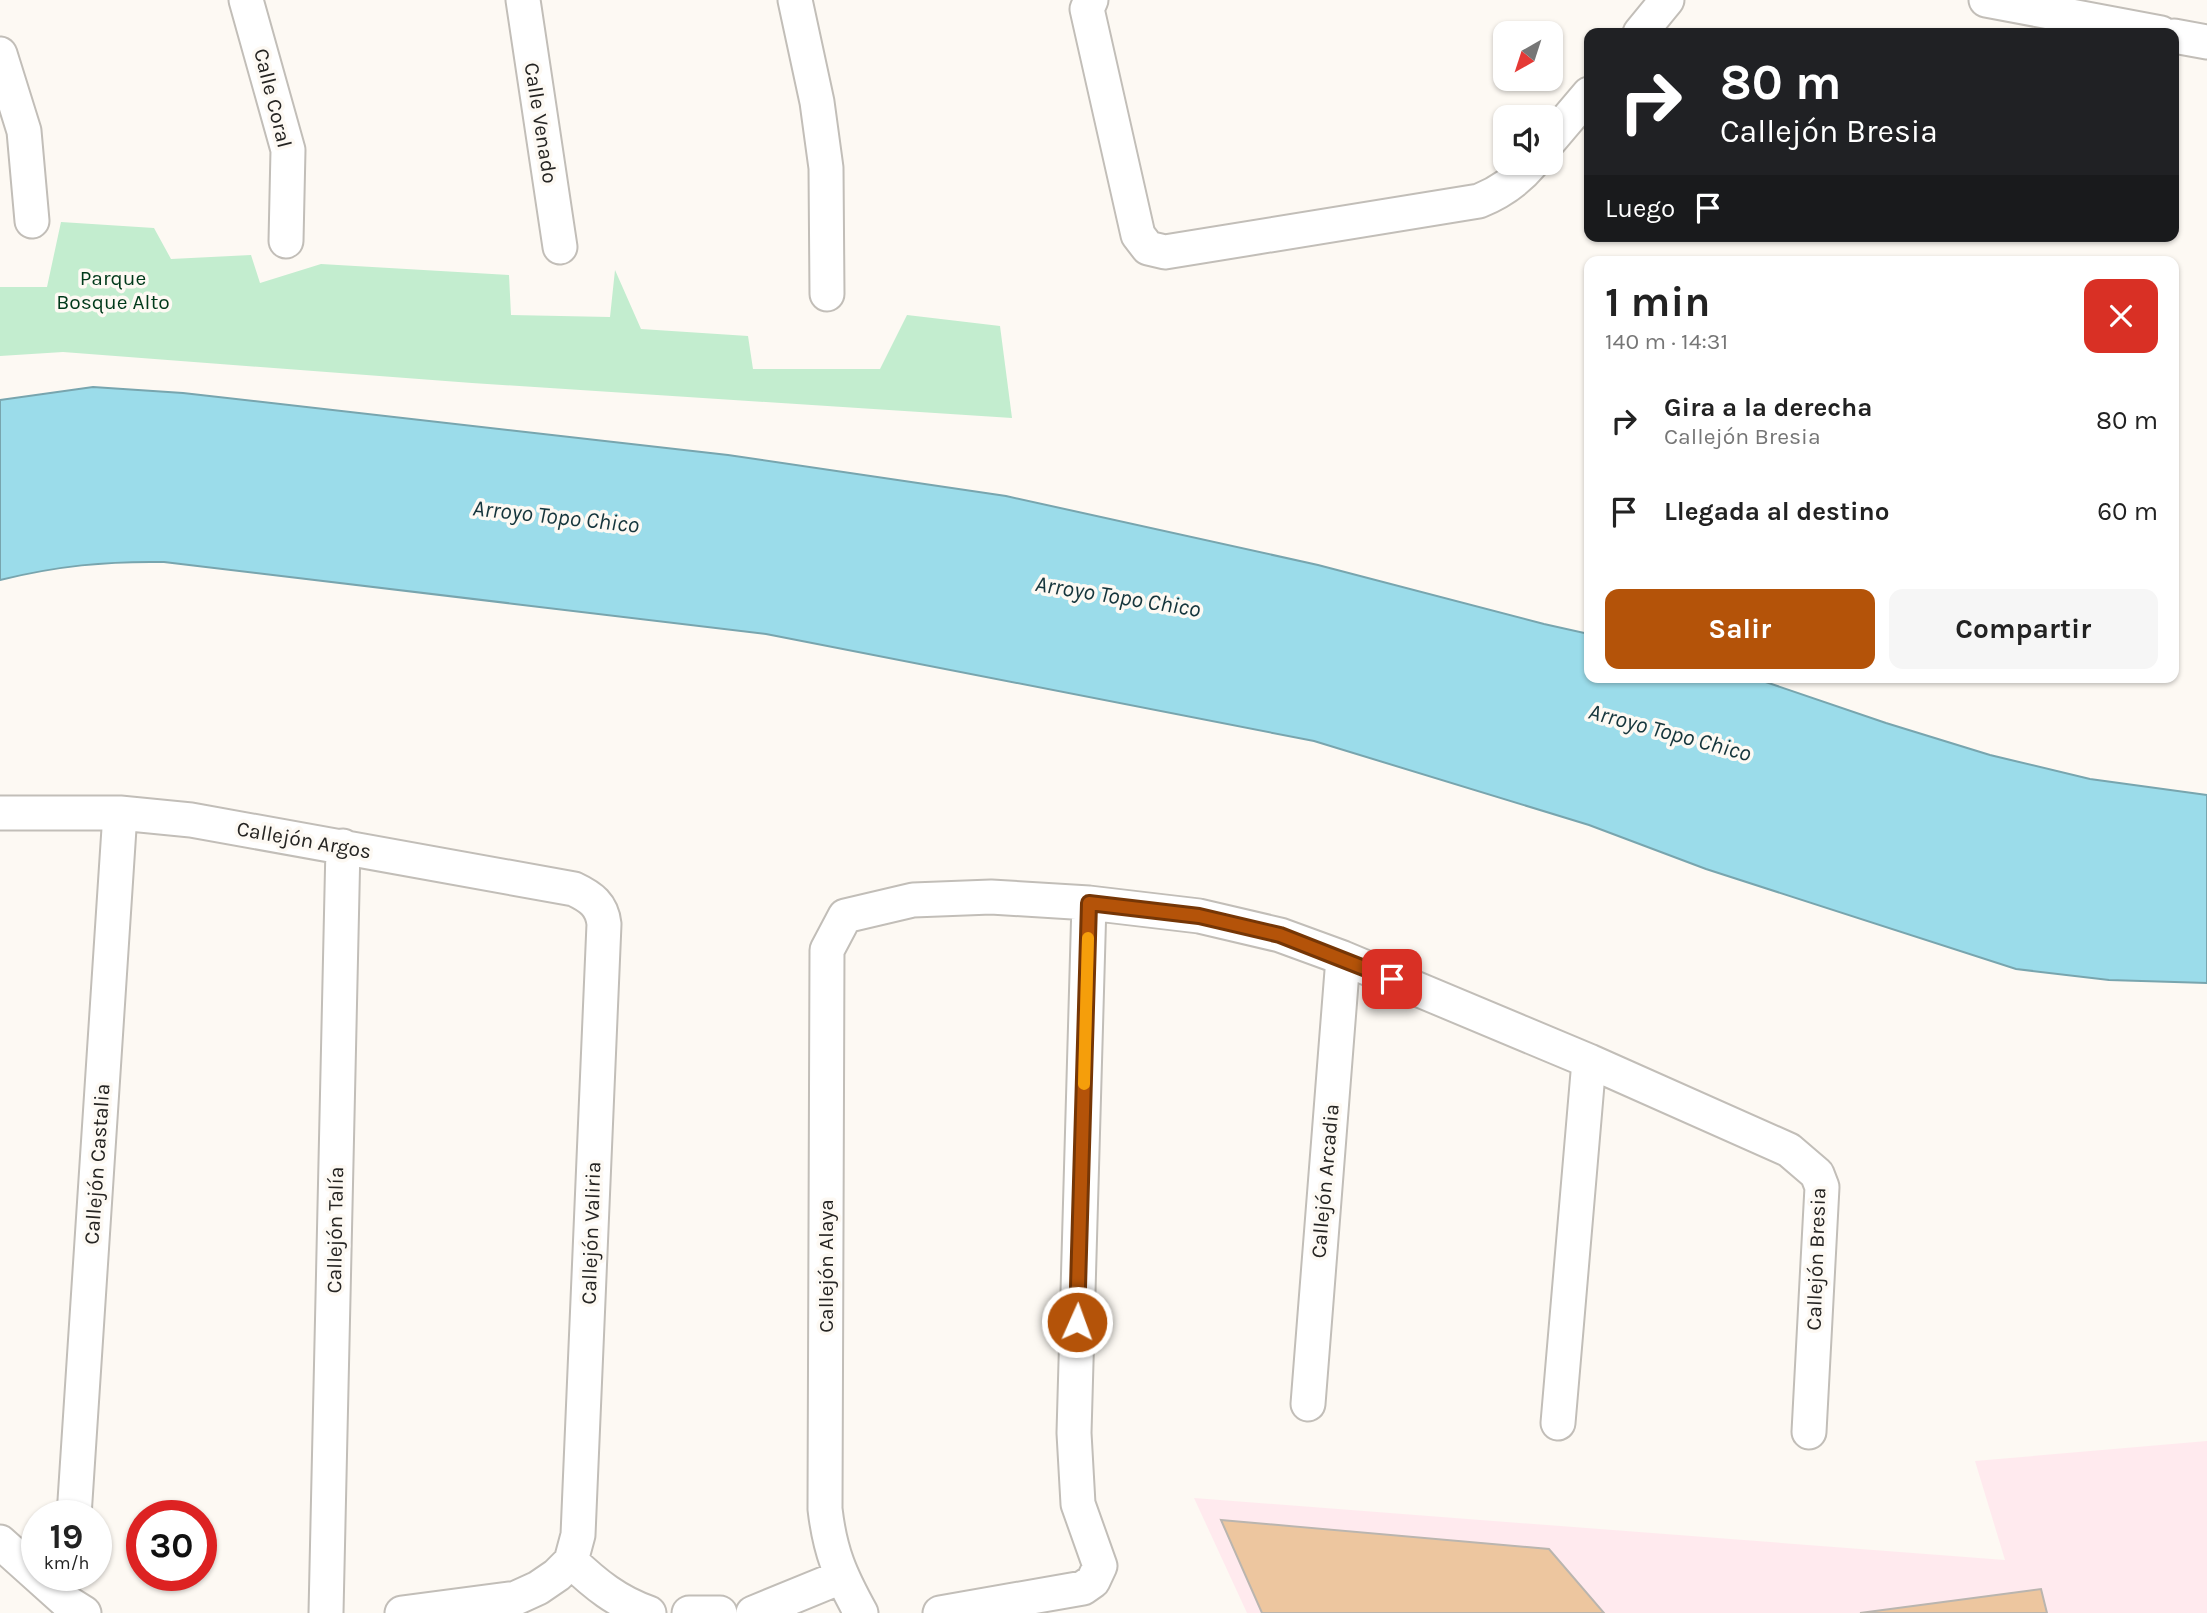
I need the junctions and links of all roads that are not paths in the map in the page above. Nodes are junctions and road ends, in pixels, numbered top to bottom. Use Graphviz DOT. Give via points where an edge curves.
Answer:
graph roads {
  1 [pos="246,0"];
  2 [pos="523,0"];
  3 [pos="795,0"];
  4 [pos="1091,0"];
  5 [pos="1667,0"];
  6 [pos="1986,0"];
  7 [pos="1644,28"];
  8 [pos="2134,28"];
  9 [pos="2179,37"];
  10 [pos="2207,42"];
  11 [pos="0,54"];
  12 [pos="1584,100"];
  13 [pos="1563,125"];
  14 [pos="1521,175"];
  15 [pos="32,221"];
  16 [pos="286,241"];
  17 [pos="560,247"];
  18 [pos="827,294"];
  19 [pos="0,813"];
  20 [pos="120,813"];
  21 [pos="343,846"];
  22 [pos="1089,903"];
  23 [pos="599,906"];
  24 [pos="845,916"];
  25 [pos="1343,958"];
  26 [pos="1589,1061"];
  27 [pos="1308,1404"];
  28 [pos="1558,1423"];
  29 [pos="1809,1432"];
  30 [pos="75,1500"];
  31 [pos="0,1542"];
  32 [pos="571,1561"];
  33 [pos="841,1577"];
  34 [pos="74,1597"];
  35 [pos="527,1606"];
  36 [pos="327,1613"];
  37 [pos="402,1613"];
  38 [pos="649,1613"];
  39 [pos="689,1613"];
  40 [pos="720,1613"];
  41 [pos="753,1613"];
  42 [pos="861,1613"];
  43 [pos="940,1613"];
  1 -- 16 [label="street, Calle Coral" via="288,150"];
  2 -- 17 [label="street, Calle Venado"];
  3 -- 18 [label="street" via="826,168"];
  4 -- 14 [label="street" via="1087,9 1138,235 1148,247 1165,252 1479,201 1501,192"];
  5 -- 7 [label="street"];
  6 -- 8 [label="street"];
  9 -- 10 [label="street"];
  11 -- 15 [label="street" via="24,131"];
  12 -- 13 [label="street"];
  19 -- 20 [label="street, Callejón Argos"];
  20 -- 21 [label="street, Callejón Argos"];
  20 -- 30 [label="street, Callejón Castalia"];
  21 -- 23 [label="street, Callejón Argos" via="574,889"];
  21 -- 36 [label="street, Callejón Talía"];
  22 -- 24 [label="street, Callejón Bresia" via="991,897 912,900"];
  22 -- 25 [label="street, Callejón Bresia" via="1199,916 1280,935"];
  22 -- 43 [label="street" via="1074,1446 1078,1504 1100,1566 1093,1581 1083,1588"];
  23 -- 32 [label="street, Callejón Valiria" via="604,925 578,1535"];
  24 -- 33 [label="street, Callejón Alaya" via="827,950 825,1509 829,1542"];
  25 -- 26 [label="street, Callejón Bresia"];
  25 -- 27 [label="street, Callejón Arcadia"];
  26 -- 28 [label="street"];
  26 -- 29 [label="street, Callejón Bresia" via="1789,1150 1818,1174 1822,1187"];
  31 -- 34 [label="street"];
  32 -- 35 [label="street" via="538,1588"];
  32 -- 38 [label="street" via="609,1595"];
  33 -- 41 [label="street"];
  33 -- 42 [label="street, Callejón Alaya"];
  35 -- 37 [label="street"];
  39 -- 40 [label="street"];
}
